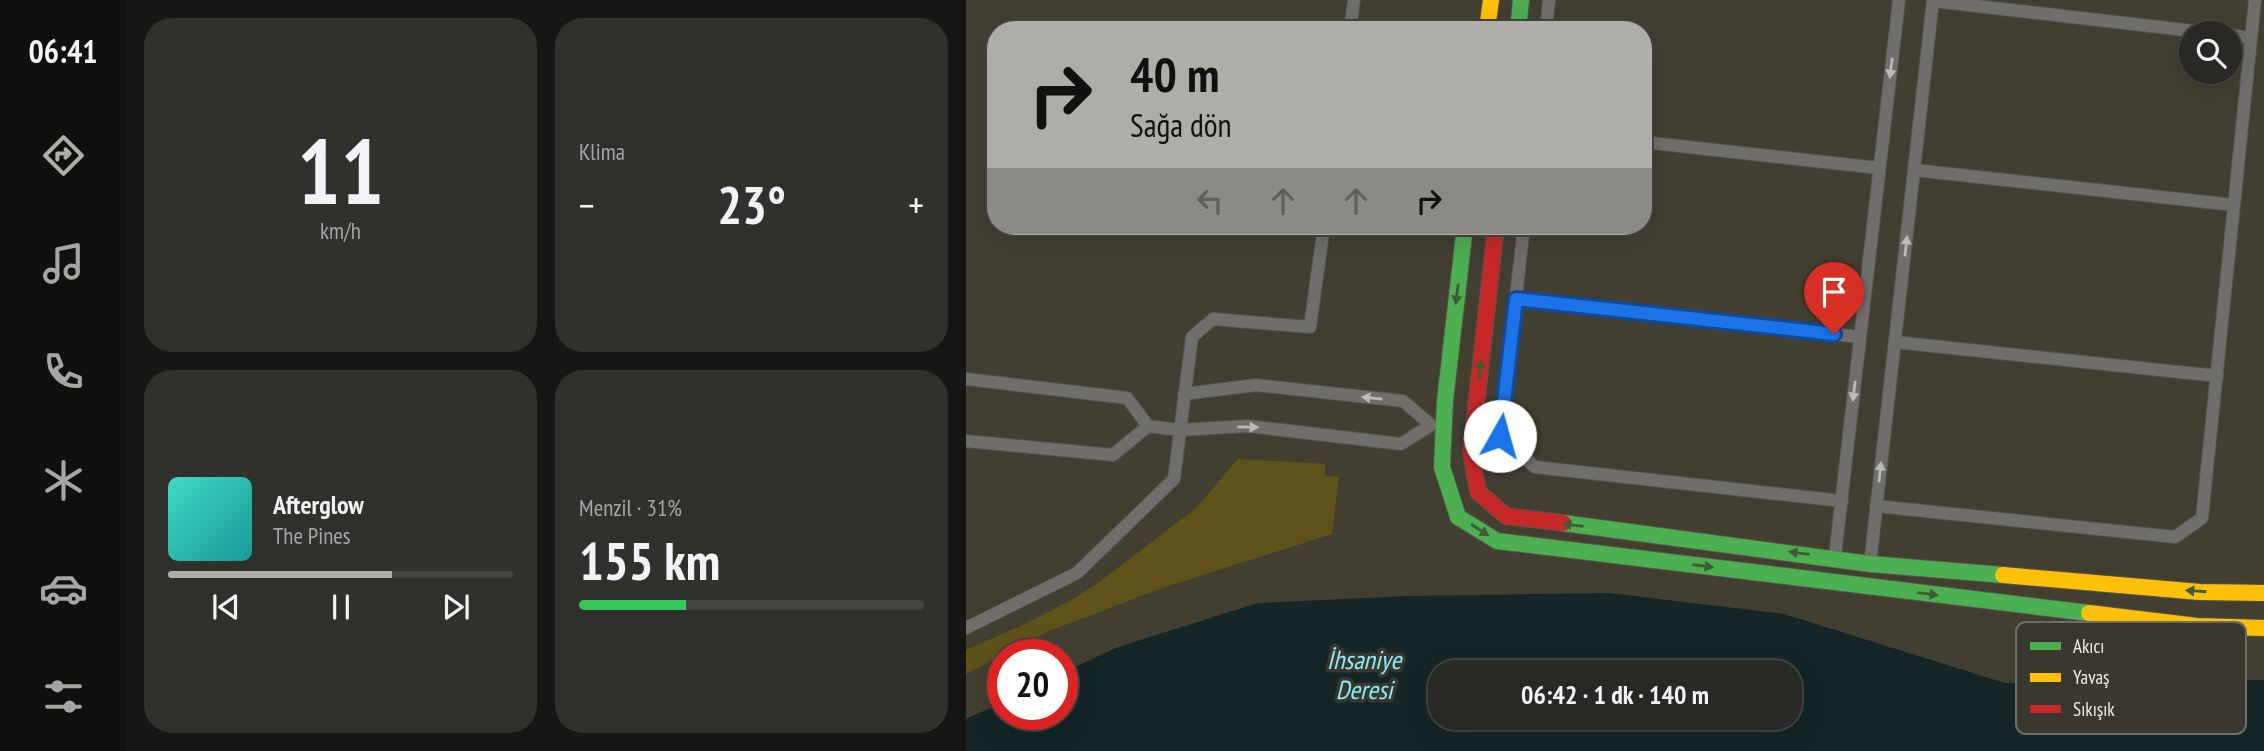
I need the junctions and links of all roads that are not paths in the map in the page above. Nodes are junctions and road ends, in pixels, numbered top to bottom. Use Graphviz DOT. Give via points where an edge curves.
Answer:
graph roads {
  1 [pos="1354,0"];
  2 [pos="1491,0"];
  3 [pos="1521,0"];
  4 [pos="1549,0"];
  5 [pos="1899,0"];
  6 [pos="2255,0"];
  7 [pos="1933,1"];
  8 [pos="1351,21"];
  9 [pos="1489,21"];
  10 [pos="1519,21"];
  11 [pos="1547,21"];
  12 [pos="2179,29"];
  13 [pos="2242,37"];
  14 [pos="2251,38"];
  15 [pos="1652,143"];
  16 [pos="1880,168"];
  17 [pos="1914,170"];
  18 [pos="2234,205"];
  19 [pos="1323,235"];
  20 [pos="1464,235"];
  21 [pos="1495,235"];
  22 [pos="1523,235"];
  23 [pos="1516,299"];
  24 [pos="1860,337"];
  25 [pos="1895,342"];
  26 [pos="2217,376"];
  27 [pos="966,379"];
  28 [pos="1184,394"];
  29 [pos="1148,426"];
  30 [pos="1180,430"];
  31 [pos="966,441"];
  32 [pos="1842,501"];
  33 [pos="1876,506"];
  34 [pos="1835,558"];
  35 [pos="1870,564"];
  36 [pos="2264,593"];
  37 [pos="2164,622"];
  38 [pos="2246,627"];
  39 [pos="966,628"];
  40 [pos="2264,628"];
  1 -- 8 [label="lane"];
  2 -- 9 [label="main road"];
  3 -- 10 [label="main road"];
  4 -- 11 [label="lane"];
  5 -- 16 [label="lane, one-way"];
  6 -- 14 [label="lane"];
  7 -- 12 [label="lane"];
  7 -- 17 [label="lane"];
  13 -- 14 [label="lane"];
  14 -- 18 [label="lane"];
  15 -- 16 [label="lane"];
  16 -- 24 [label="lane"];
  17 -- 18 [label="lane"];
  25 -- 17 [label="lane, one-way"];
  18 -- 26 [label="lane"];
  19 -- 28 [label="lane" via="1310,327 1213,318 1192,337"];
  20 -- 37 [label="main road, one-way" via="1442,467 1458,517 1497,541"];
  34 -- 21 [label="main road, one-way" via="1506,516 1478,492 1472,452"];
  22 -- 23 [label="lane"];
  23 -- 24 [label="lane"];
  23 -- 32 [label="lane" via="1500,436 1535,467"];
  24 -- 32 [label="lane, one-way"];
  25 -- 26 [label="lane"];
  33 -- 25 [label="lane, one-way"];
  26 -- 33 [label="lane" via="2202,518 2175,537"];
  27 -- 29 [label="lane" via="1126,398"];
  28 -- 30 [label="lane"];
  30 -- 28 [label="lane, one-way" via="1248,426 1401,444 1432,425 1403,401 1256,386"];
  29 -- 30 [label="lane"];
  29 -- 31 [label="lane" via="1113,455"];
  30 -- 39 [label="lane" via="1174,479 1077,573"];
  32 -- 34 [label="lane"];
  33 -- 35 [label="lane"];
  34 -- 35 [label="main road"];
  36 -- 35 [label="main road, one-way" via="2200,592"];
  38 -- 40 [label="main road, one-way"];
}
